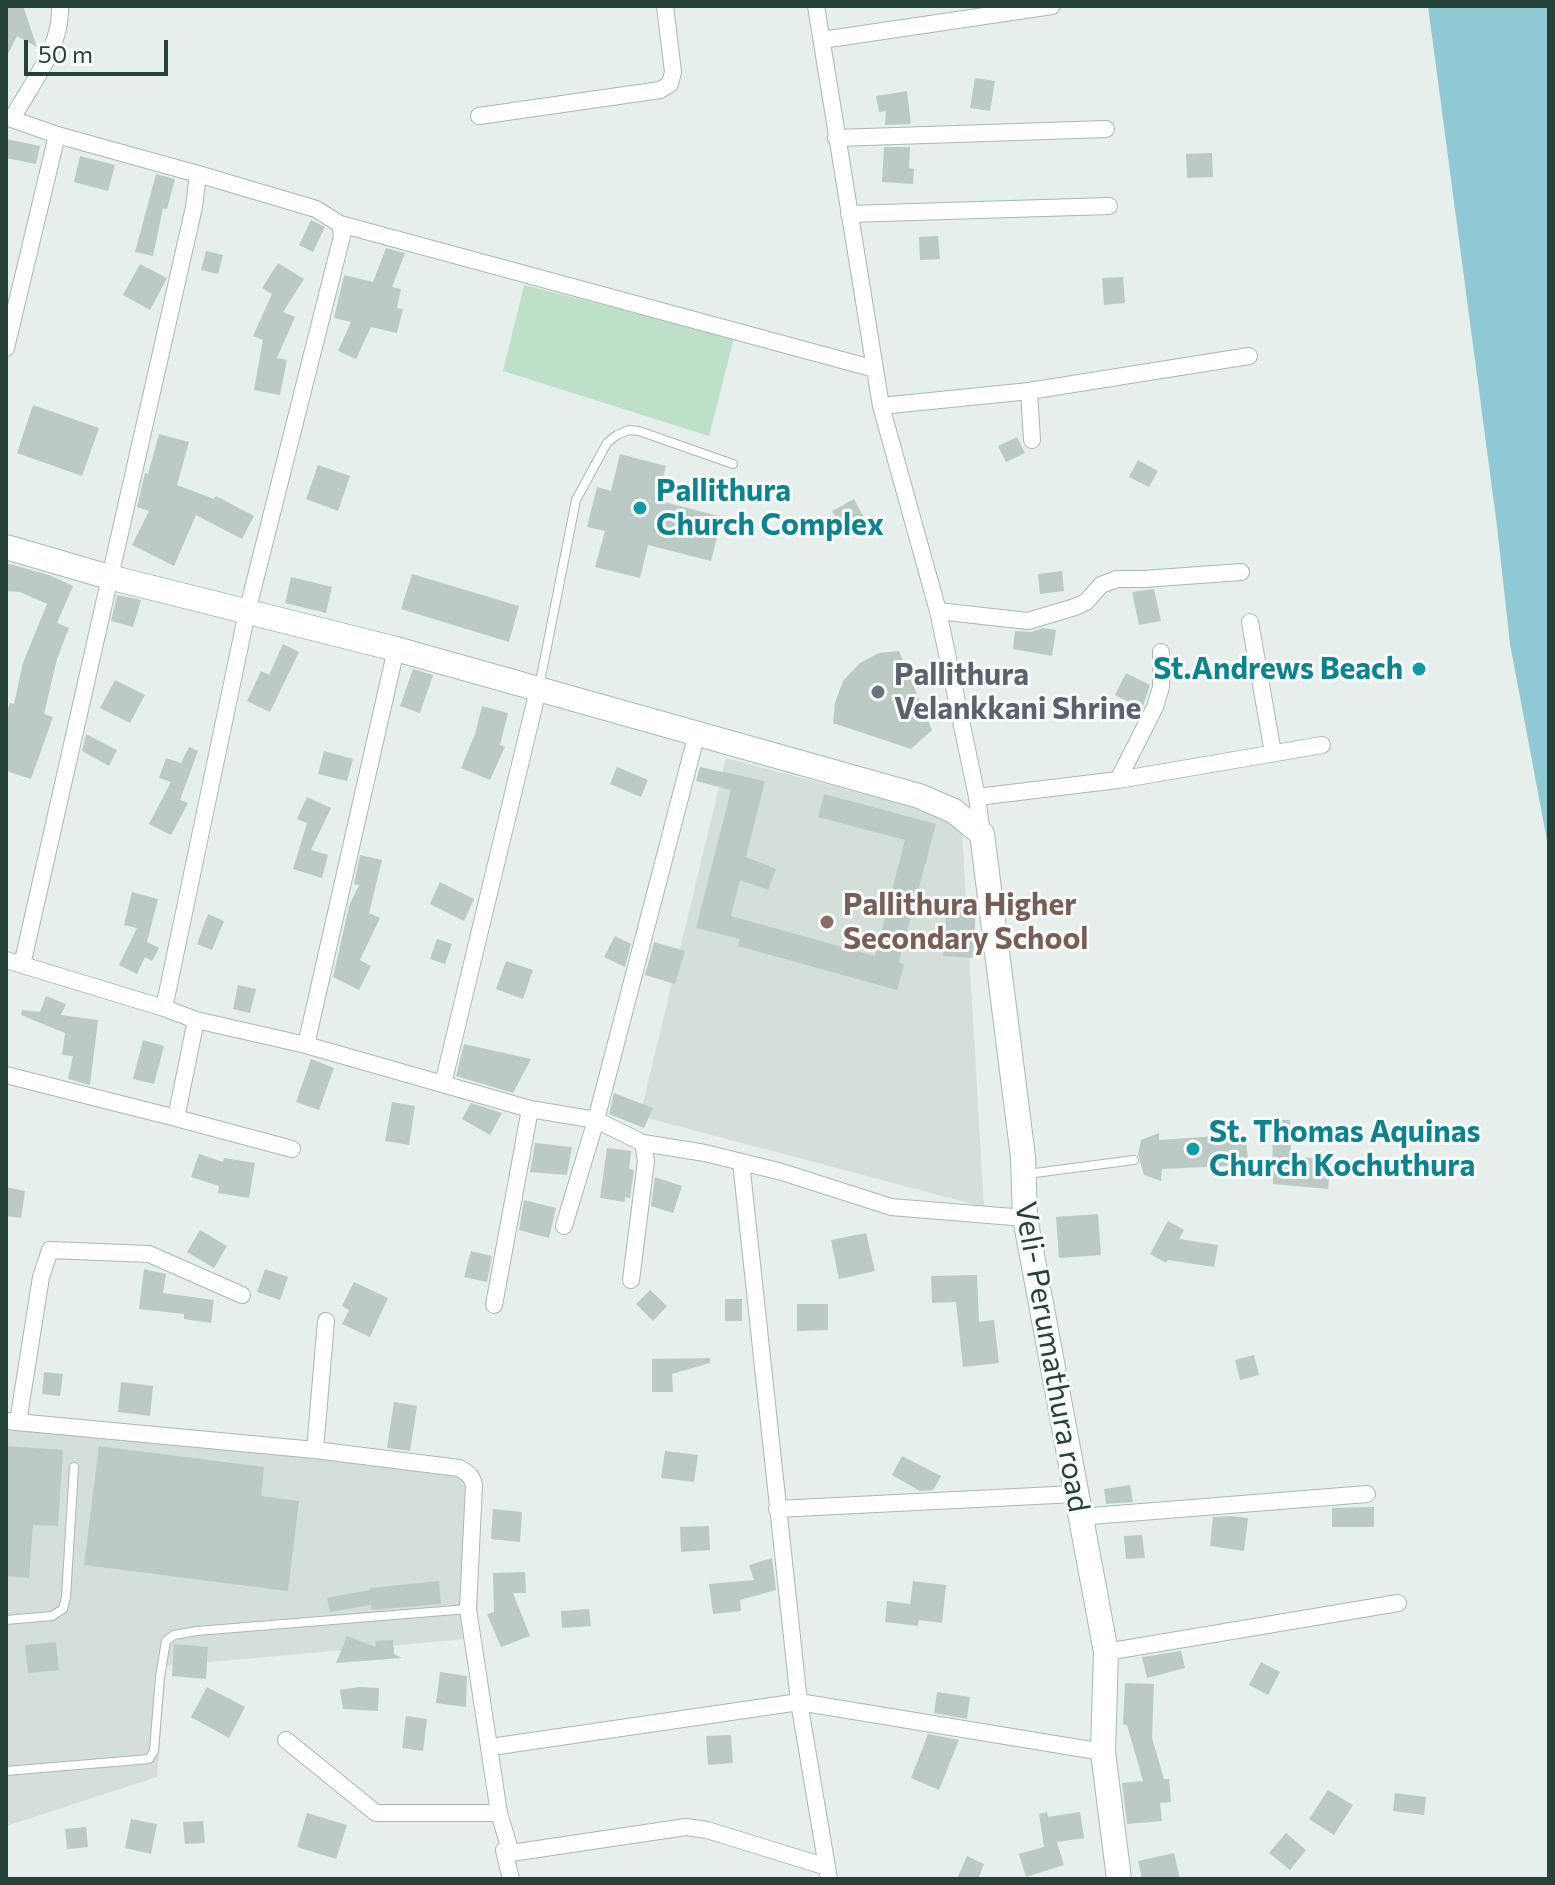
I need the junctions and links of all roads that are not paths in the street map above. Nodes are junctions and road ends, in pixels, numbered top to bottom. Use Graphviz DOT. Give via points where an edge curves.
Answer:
graph roads {
  1 [pos="60,6"];
  2 [pos="665,6"];
  3 [pos="816,6"];
  4 [pos="1052,6"];
  5 [pos="984,11"];
  6 [pos="822,40"];
  7 [pos="479,116"];
  8 [pos="9,118"];
  9 [pos="1106,129"];
  10 [pos="57,135"];
  11 [pos="836,138"];
  12 [pos="198,174"];
  13 [pos="1109,206"];
  14 [pos="849,214"];
  15 [pos="340,224"];
  16 [pos="6,348"];
  17 [pos="1249,356"];
  18 [pos="875,369"];
  19 [pos="1029,391"];
  20 [pos="881,406"];
  21 [pos="1032,440"];
  22 [pos="733,464"];
  23 [pos="6,547"];
  24 [pos="1241,572"];
  25 [pos="109,577"];
  26 [pos="938,611"];
  27 [pos="247,612"];
  28 [pos="1250,622"];
  29 [pos="396,649"];
  30 [pos="1161,652"];
  31 [pos="538,690"];
  32 [pos="697,733"];
  33 [pos="1322,745"];
  34 [pos="1273,753"];
  35 [pos="1118,780"];
  36 [pos="977,797"];
  37 [pos="982,834"];
  38 [pos="14,962"];
  39 [pos="164,1008"];
  40 [pos="196,1020"];
  41 [pos="306,1045"];
  42 [pos="6,1075"];
  43 [pos="443,1084"];
  44 [pos="530,1109"];
  45 [pos="176,1118"];
  46 [pos="596,1120"];
  47 [pos="643,1143"];
  48 [pos="292,1149"];
  49 [pos="1134,1160"];
  50 [pos="741,1162"];
  51 [pos="1023,1175"];
  52 [pos="1025,1218"];
  53 [pos="564,1226"];
  54 [pos="631,1280"];
  55 [pos="242,1295"];
  56 [pos="494,1305"];
  57 [pos="326,1321"];
  58 [pos="12,1421"];
  59 [pos="315,1450"];
  60 [pos="74,1467"];
  61 [pos="1367,1494"];
  62 [pos="1077,1506"];
  63 [pos="777,1509"];
  64 [pos="1398,1603"];
  65 [pos="468,1609"];
  66 [pos="6,1620"];
  67 [pos="1106,1652"];
  68 [pos="799,1702"];
  69 [pos="286,1740"];
  70 [pos="491,1747"];
  71 [pos="1103,1752"];
  72 [pos="6,1771"];
  73 [pos="499,1813"];
  74 [pos="511,1853"];
  75 [pos="828,1873"];
  76 [pos="511,1879"];
  77 [pos="1119,1879"];
  1 -- 8 [label="street" via="56,40"];
  2 -- 7 [label="street" via="673,72 670,84 660,90"];
  3 -- 6 [label="street"];
  4 -- 5 [label="street"];
  5 -- 6 [label="street"];
  6 -- 11 [label="street"];
  8 -- 10 [label="street"];
  9 -- 11 [label="street"];
  10 -- 12 [label="street"];
  10 -- 16 [label="street"];
  11 -- 14 [label="street"];
  12 -- 15 [label="street" via="316,209"];
  12 -- 25 [label="street"];
  13 -- 14 [label="street"];
  14 -- 18 [label="street"];
  15 -- 18 [label="street"];
  15 -- 27 [label="street" via="342,236"];
  17 -- 19 [label="street"];
  18 -- 20 [label="street"];
  19 -- 20 [label="street"];
  19 -- 21 [label="street"];
  20 -- 26 [label="street"];
  22 -- 31 [label="lane" via="639,431 629,430 607,443 576,500"];
  23 -- 25 [label="main road"];
  24 -- 26 [label="street" via="1117,579 1101,585 1086,602 1028,621"];
  25 -- 27 [label="main road"];
  25 -- 38 [label="street"];
  26 -- 36 [label="street"];
  27 -- 29 [label="main road"];
  27 -- 39 [label="street"];
  28 -- 34 [label="street"];
  29 -- 31 [label="main road"];
  29 -- 41 [label="street"];
  30 -- 35 [label="street" via="1155,707"];
  31 -- 32 [label="main road"];
  31 -- 43 [label="street"];
  32 -- 37 [label="main road" via="919,796 954,811"];
  32 -- 46 [label="street"];
  33 -- 34 [label="street"];
  34 -- 35 [label="street"];
  35 -- 36 [label="street"];
  36 -- 37 [label="street"];
  37 -- 51 [label="main road, Veli- Perumathura road"];
  38 -- 39 [label="street"];
  39 -- 40 [label="street"];
  40 -- 41 [label="street"];
  40 -- 45 [label="street"];
  41 -- 43 [label="street"];
  42 -- 45 [label="street"];
  43 -- 44 [label="street"];
  44 -- 46 [label="street"];
  44 -- 56 [label="street"];
  45 -- 48 [label="street"];
  46 -- 47 [label="street"];
  46 -- 53 [label="street"];
  47 -- 50 [label="street"];
  47 -- 54 [label="street" via="646,1161"];
  49 -- 51 [label="lane"];
  50 -- 52 [label="street" via="891,1207"];
  50 -- 63 [label="street"];
  51 -- 52 [label="main road, Veli- Perumathura road"];
  52 -- 62 [label="main road, Veli- Perumathura road"];
  55 -- 58 [label="street" via="149,1254 50,1250"];
  57 -- 59 [label="street"];
  58 -- 59 [label="street"];
  59 -- 65 [label="street" via="459,1468 472,1478"];
  60 -- 66 [label="lane" via="63,1609 52,1616"];
  61 -- 62 [label="street"];
  62 -- 63 [label="street"];
  62 -- 67 [label="main road, Veli- Perumathura road"];
  63 -- 68 [label="street"];
  64 -- 67 [label="street"];
  65 -- 70 [label="street"];
  65 -- 72 [label="lane" via="174,1635 166,1641 149,1759"];
  67 -- 71 [label="main road, Veli- Perumathura road"];
  68 -- 70 [label="street"];
  68 -- 71 [label="street"];
  68 -- 75 [label="street"];
  69 -- 73 [label="street" via="376,1813"];
  70 -- 73 [label="street"];
  71 -- 77 [label="main road, Veli- Perumathura road"];
  73 -- 74 [label="street"];
  74 -- 75 [label="street" via="686,1827"];
  74 -- 76 [label="street" via="504,1850"];
}
